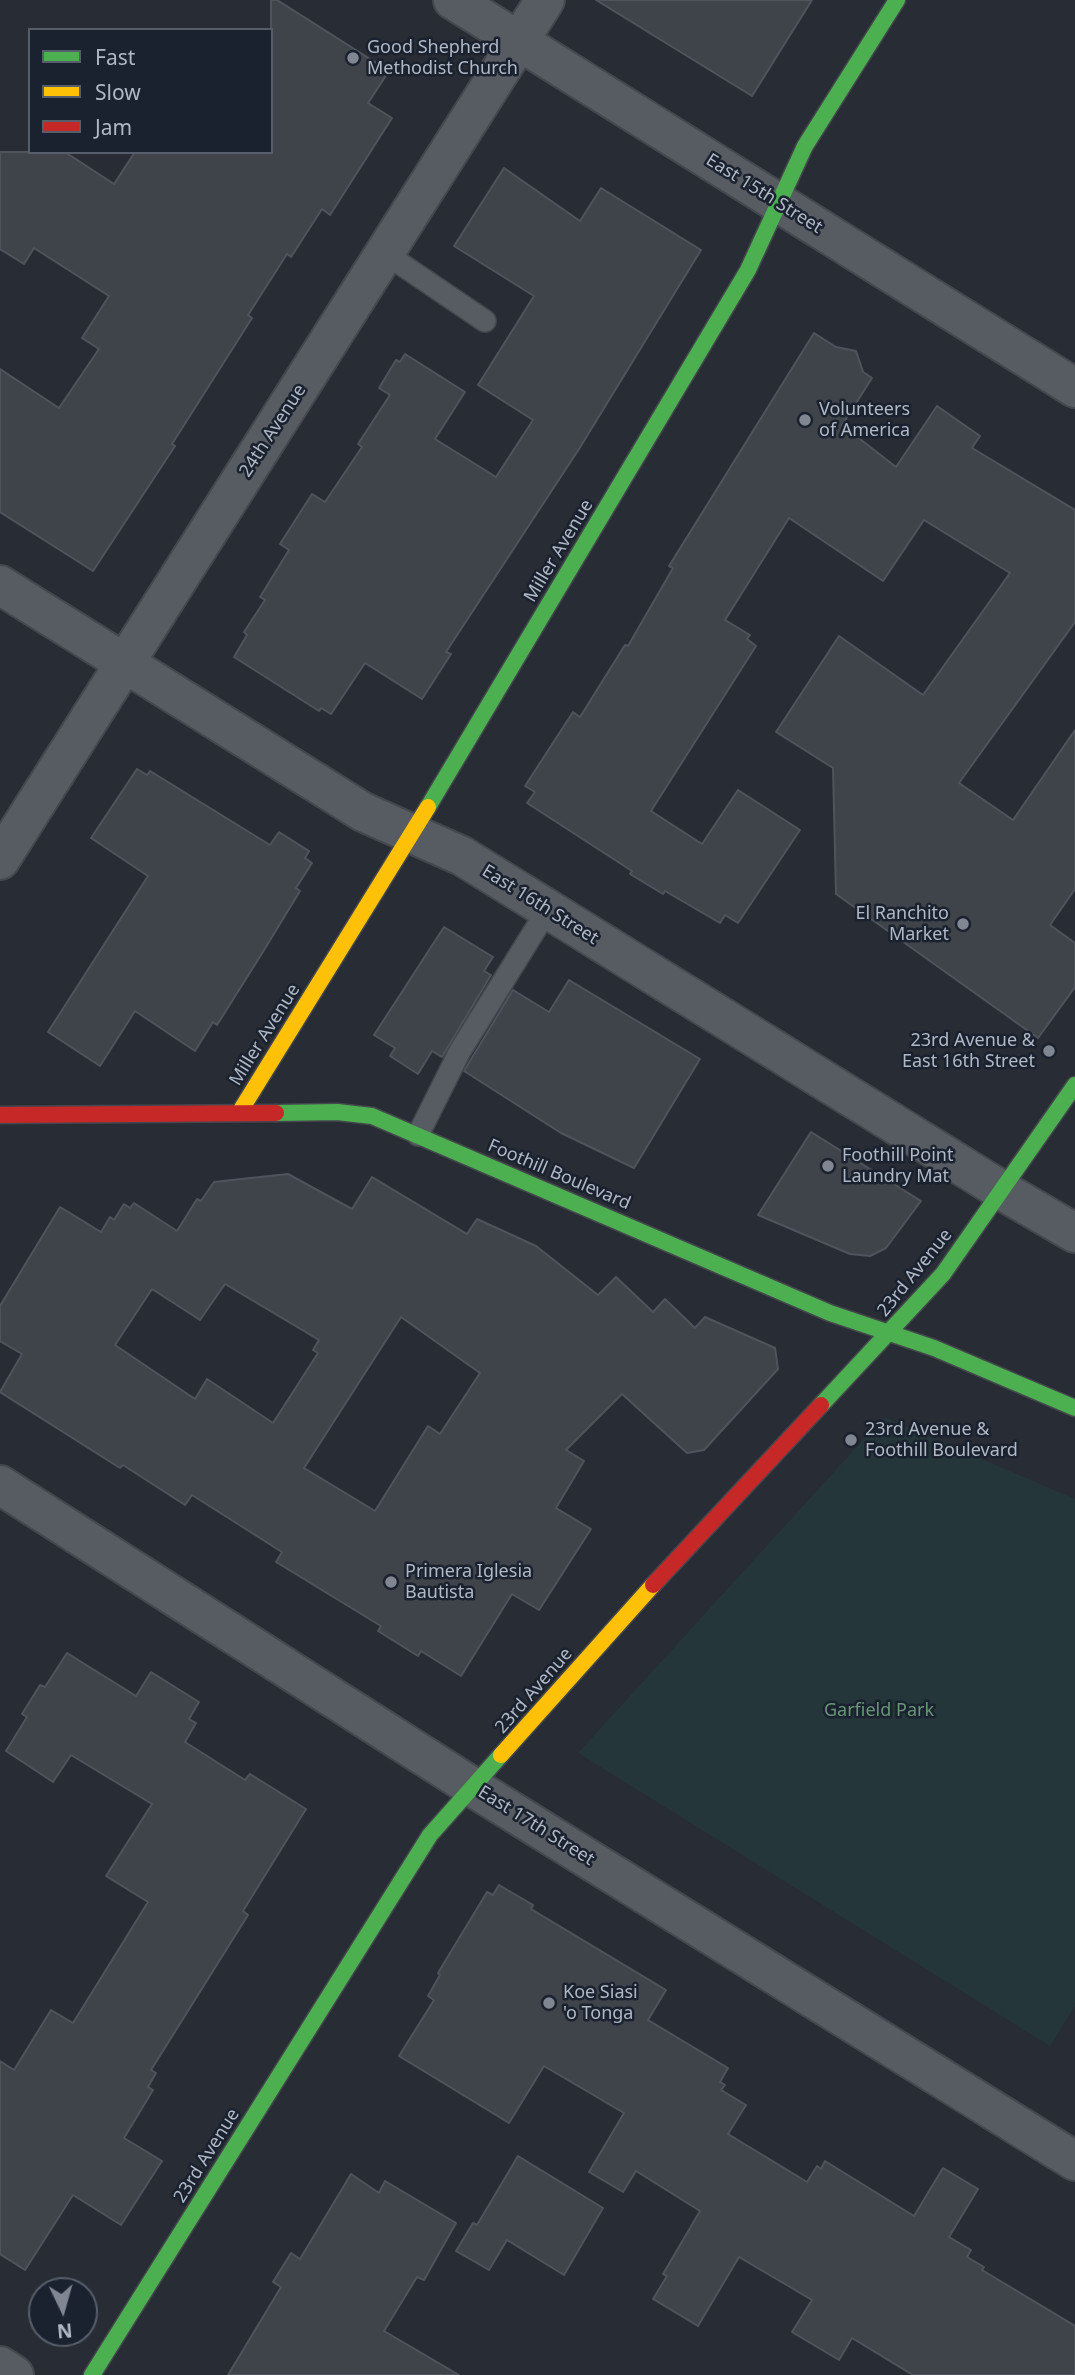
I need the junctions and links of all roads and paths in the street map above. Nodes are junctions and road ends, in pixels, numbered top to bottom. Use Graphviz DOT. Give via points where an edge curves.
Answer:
graph roads {
  1 [pos="453,0"];
  2 [pos="545,0"];
  3 [pos="897,0"];
  4 [pos="519,41"];
  5 [pos="779,203"];
  6 [pos="386,254"];
  7 [pos="485,321"];
  8 [pos="1075,388"];
  9 [pos="0,585"];
  10 [pos="124,665"];
  11 [pos="413,833"];
  12 [pos="0,860"];
  13 [pos="548,909"];
  14 [pos="1075,1085"];
  15 [pos="239,1113"];
  16 [pos="0,1115"];
  17 [pos="418,1135"];
  18 [pos="1001,1190"];
  19 [pos="1075,1233"];
  20 [pos="891,1333"];
  21 [pos="1075,1408"];
  22 [pos="0,1485"];
  23 [pos="474,1787"];
  24 [pos="1075,2161"];
  25 [pos="0,2366"];
  26 [pos="14,2375"];
  27 [pos="92,2375"];
  1 -- 4 [label="street, East 15th Street"];
  2 -- 4 [label="street, 24th Avenue"];
  3 -- 5 [label="street, Miller Avenue" via="805,146"];
  4 -- 5 [label="street, East 15th Street"];
  4 -- 6 [label="street, 24th Avenue"];
  5 -- 8 [label="street, East 15th Street"];
  5 -- 11 [label="street, Miller Avenue" via="741,282"];
  6 -- 7 [label="lane"];
  6 -- 10 [label="street, 24th Avenue"];
  9 -- 10 [label="street, East 16th Street"];
  10 -- 11 [label="street, East 16th Street" via="363,812"];
  10 -- 12 [label="street, 24th Avenue"];
  11 -- 13 [label="street, East 16th Street" via="462,856"];
  11 -- 15 [label="street, Miller Avenue"];
  13 -- 17 [label="lane" via="460,1051"];
  13 -- 18 [label="street, East 16th Street"];
  14 -- 18 [label="street, 23rd Avenue"];
  15 -- 16 [label="street, Foothill Boulevard"];
  15 -- 17 [label="street, Foothill Boulevard" via="372,1116"];
  17 -- 20 [label="street, Foothill Boulevard" via="830,1313"];
  18 -- 19 [label="street, East 16th Street"];
  18 -- 20 [label="street, 23rd Avenue" via="943,1274"];
  20 -- 21 [label="street, Foothill Boulevard"];
  20 -- 23 [label="street, 23rd Avenue" via="698,1534"];
  22 -- 23 [label="street, East 17th Street"];
  23 -- 24 [label="street, East 17th Street"];
  23 -- 27 [label="street, 23rd Avenue" via="430,1835"];
  25 -- 26 [label="street"];
}
